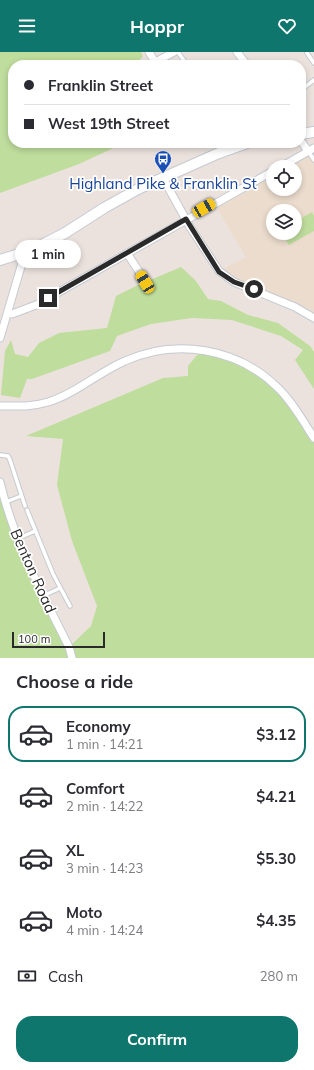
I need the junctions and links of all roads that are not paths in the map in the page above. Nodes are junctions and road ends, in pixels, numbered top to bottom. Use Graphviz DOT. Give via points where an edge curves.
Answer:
graph roads {
  1 [pos="174,52"];
  2 [pos="237,52"];
  3 [pos="307,53"];
  4 [pos="159,60"];
  5 [pos="243,60"];
  6 [pos="314,63"];
  7 [pos="314,80"];
  8 [pos="306,86"];
  9 [pos="230,148"];
  10 [pos="311,149"];
  11 [pos="293,160"];
  12 [pos="314,160"];
  13 [pos="266,175"];
  14 [pos="163,178"];
  15 [pos="186,219"];
  16 [pos="25,253"];
  17 [pos="127,253"];
  18 [pos="0,260"];
  19 [pos="147,284"];
  20 [pos="12,314"];
  21 [pos="314,318"];
  22 [pos="2,325"];
  23 [pos="0,338"];
  24 [pos="0,406"];
  25 [pos="314,438"];
  26 [pos="0,455"];
  27 [pos="0,482"];
  28 [pos="21,496"];
  29 [pos="5,503"];
  30 [pos="35,532"];
  31 [pos="17,539"];
  32 [pos="60,588"];
  33 [pos="43,596"];
  34 [pos="70,606"];
  35 [pos="72,658"];
  1 -- 4 [label="street"];
  2 -- 5 [label="street"];
  3 -- 6 [label="lane"];
  7 -- 8 [label="lane"];
  9 -- 14 [label="street"];
  10 -- 11 [label="street"];
  10 -- 12 [label="lane"];
  13 -- 15 [label="street"];
  14 -- 15 [label="street"];
  14 -- 16 [label="street" via="124,196 65,233"];
  15 -- 17 [label="street"];
  15 -- 21 [label="street" via="224,276"];
  16 -- 18 [label="street"];
  16 -- 22 [label="street"];
  17 -- 19 [label="street"];
  17 -- 20 [label="street" via="36,304"];
  22 -- 23 [label="street"];
  24 -- 25 [label="street" via="49,402 125,361 156,351 189,349 220,354 260,372 278,388"];
  26 -- 28 [label="lane" via="8,456"];
  27 -- 29 [label="street, Benton Road"];
  28 -- 29 [label="lane"];
  28 -- 30 [label="lane"];
  29 -- 31 [label="street, Benton Road"];
  30 -- 31 [label="lane"];
  30 -- 32 [label="lane"];
  31 -- 33 [label="street, Benton Road"];
  32 -- 33 [label="lane"];
  32 -- 34 [label="lane"];
  33 -- 35 [label="street, Benton Road"];
}
